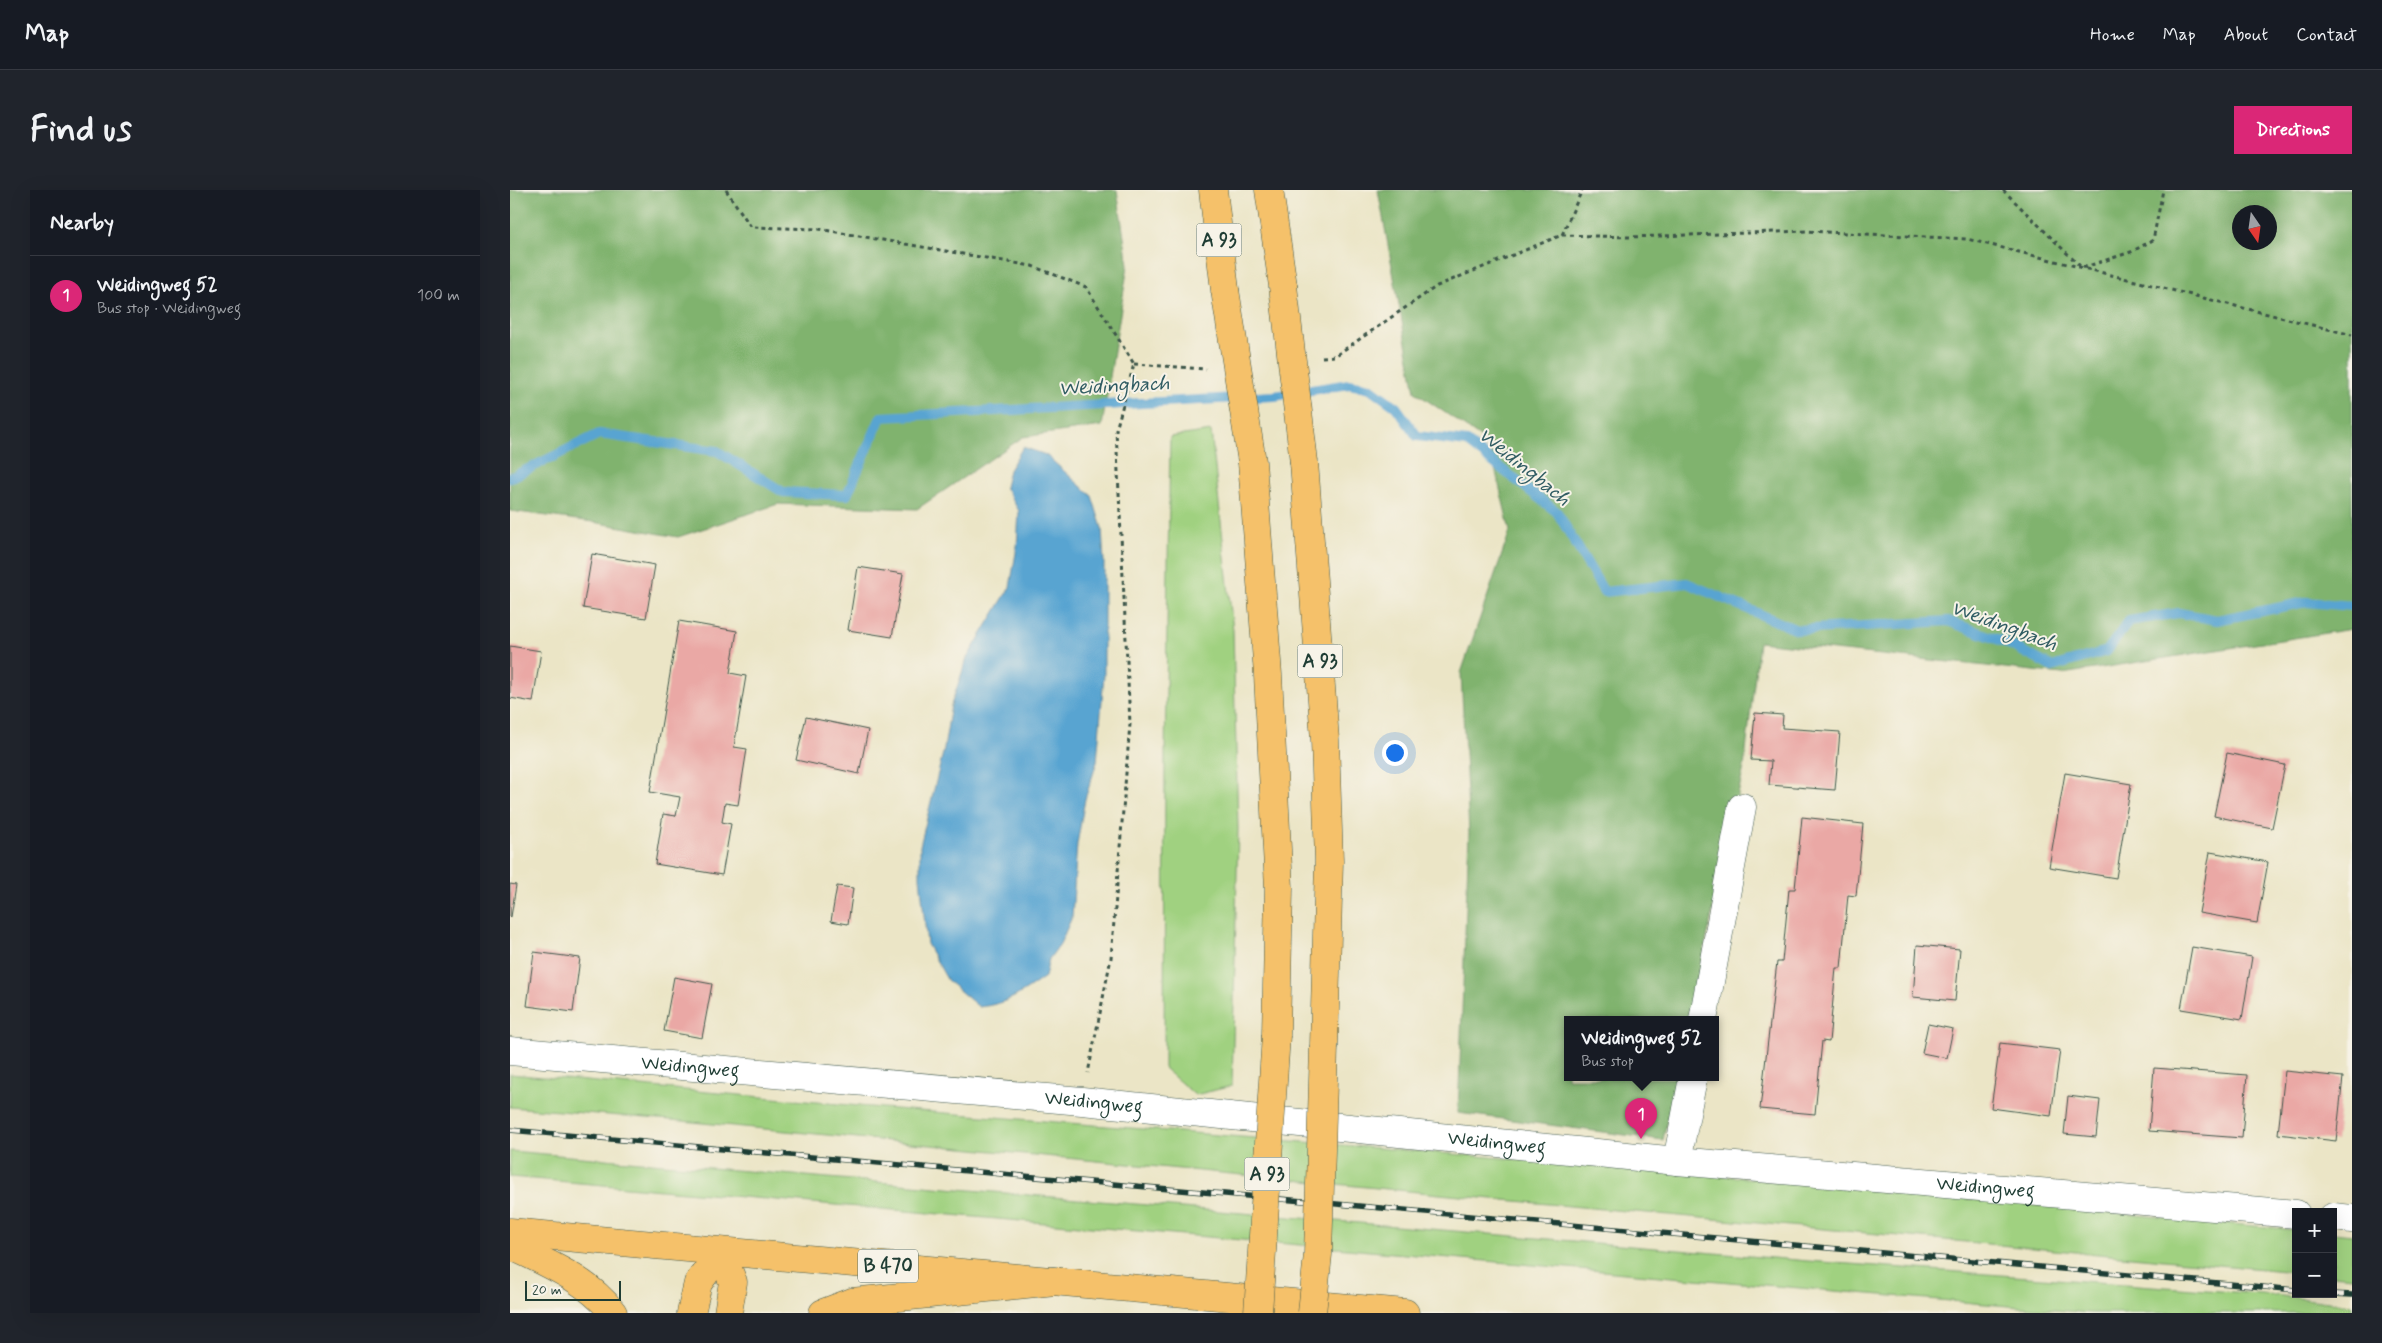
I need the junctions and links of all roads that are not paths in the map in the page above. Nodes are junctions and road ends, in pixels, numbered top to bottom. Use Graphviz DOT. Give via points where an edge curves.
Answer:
graph roads {
  1 [pos="1212,190"];
  2 [pos="1269,190"];
  3 [pos="1742,807"];
  4 [pos="1704,1016"];
  5 [pos="510,1051"];
  6 [pos="1692,1081"];
  7 [pos="1678,1161"];
  8 [pos="2292,1214"];
  9 [pos="2337,1217"];
  10 [pos="2352,1219"];
  11 [pos="510,1232"];
  12 [pos="510,1245"];
  13 [pos="721,1252"];
  14 [pos="1056,1281"];
  15 [pos="614,1313"];
  16 [pos="691,1313"];
  17 [pos="728,1313"];
  18 [pos="823,1313"];
  19 [pos="1258,1313"];
  20 [pos="1312,1313"];
  21 [pos="1405,1313"];
  1 -- 19 [label="main road, A 93, bridge" via="1252,462 1268,675 1278,888 1276,1035"];
  2 -- 20 [label="main road, A 93, bridge" via="1304,462 1325,740 1329,861 1318,1254"];
  3 -- 4 [label="street"];
  5 -- 7 [label="street, Weidingweg" via="1082,1101"];
  6 -- 7 [label="street"];
  7 -- 8 [label="street, Weidingweg"];
  9 -- 10 [label="street"];
  11 -- 13 [label="main road"];
  12 -- 15 [label="main road" via="571,1276"];
  13 -- 14 [label="main road, B 470"];
  13 -- 16 [label="main road" via="698,1283"];
  13 -- 17 [label="main road" via="733,1282"];
  14 -- 18 [label="main road" via="852,1302"];
  14 -- 21 [label="main road, B 470"];
}
